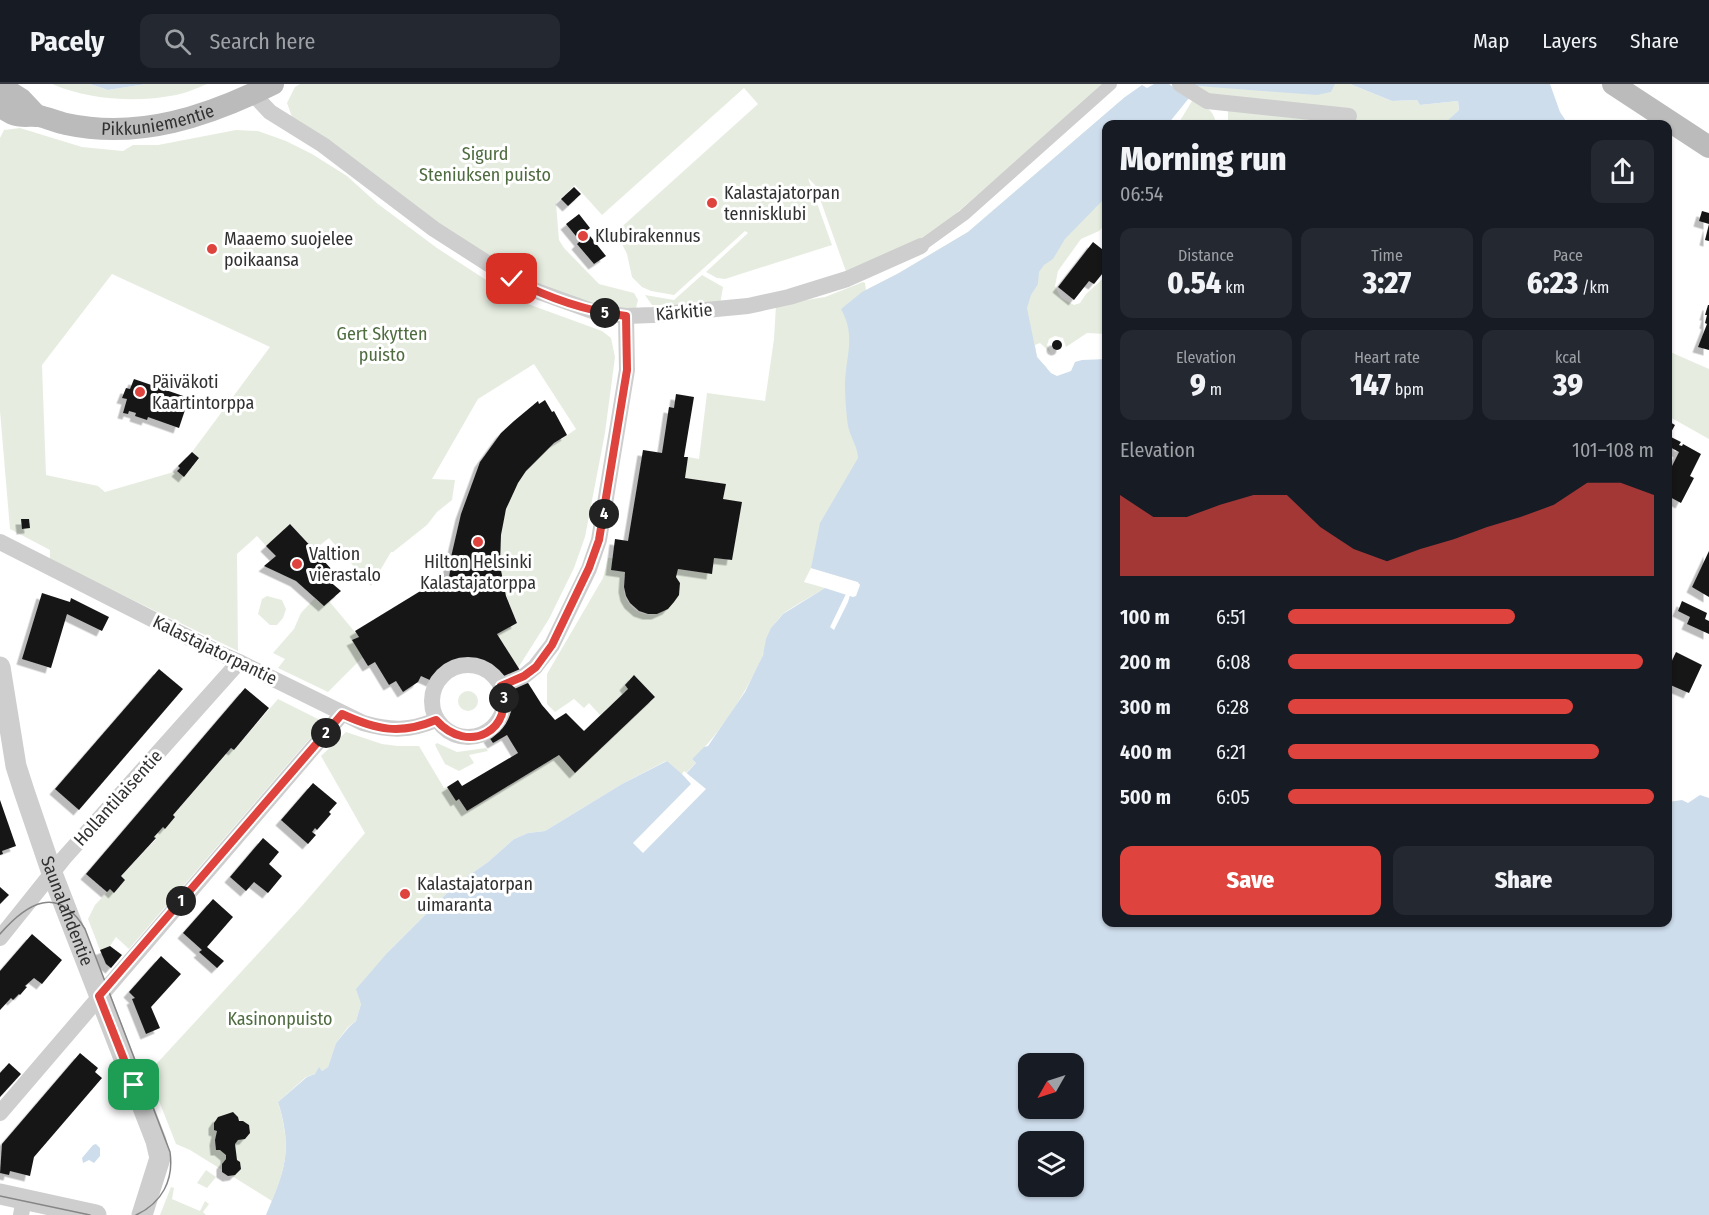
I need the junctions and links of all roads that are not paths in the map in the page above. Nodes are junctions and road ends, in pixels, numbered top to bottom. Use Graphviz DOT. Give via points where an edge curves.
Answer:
graph roads {
  1 [pos="273,84"];
  2 [pos="1111,84"];
  3 [pos="1614,84"];
  4 [pos="0,86"];
  5 [pos="1184,87"];
  6 [pos="253,94"];
  7 [pos="0,107"];
  8 [pos="37,116"];
  9 [pos="1349,116"];
  10 [pos="1668,120"];
  11 [pos="1672,122"];
  12 [pos="1709,147"];
  13 [pos="921,246"];
  14 [pos="626,316"];
  15 [pos="0,542"];
  16 [pos="239,662"];
  17 [pos="0,668"];
  18 [pos="501,686"];
  19 [pos="342,714"];
  20 [pos="436,720"];
  21 [pos="52,873"];
  22 [pos="0,938"];
  23 [pos="99,996"];
  24 [pos="0,1113"];
  25 [pos="0,1194"];
  26 [pos="22,1207"];
  27 [pos="96,1215"];
  28 [pos="142,1215"];
  1 -- 6 [label="main road, Pikkuniementie"];
  2 -- 13 [label="street, Kärkitie" via="964,215"];
  3 -- 10 [label="main road"];
  4 -- 8 [label="main road, Pikkuniementie" via="21,99"];
  5 -- 9 [label="street" via="1207,101"];
  6 -- 8 [label="main road, Pikkuniementie" via="221,109 171,124 107,128"];
  6 -- 14 [label="street, Kärkitie" via="270,112 323,145 434,229 512,279 595,312"];
  7 -- 8 [label="main road, Pikkuniementie" via="17,116"];
  11 -- 12 [label="main road"];
  13 -- 14 [label="street, Kärkitie" via="847,279 789,297 736,308"];
  14 -- 18 [label="street" via="627,370 599,540 552,645 536,667"];
  15 -- 16 [label="street, Kalastajatorpantie"];
  16 -- 19 [label="street, Kalastajatorpantie"];
  16 -- 21 [label="street, Hollantilaisentie"];
  17 -- 21 [label="street, Saunalahdentie" via="16,766"];
  18 -- 20 [label="street" via="503,713 499,722 483,735 453,735"];
  18 -- 20 [label="street" via="480,667 453,668 443,674 433,691"];
  19 -- 20 [label="street, Kalastajatorpantie" via="380,728 395,729 418,728"];
  19 -- 23 [label="street"];
  21 -- 22 [label="street, Hollantilaisentie"];
  21 -- 23 [label="street, Saunalahdentie"];
  23 -- 24 [label="street"];
  23 -- 28 [label="street, Saunalahdentie" via="160,1158"];
  25 -- 26 [label="street"];
  26 -- 27 [label="street"];
}
